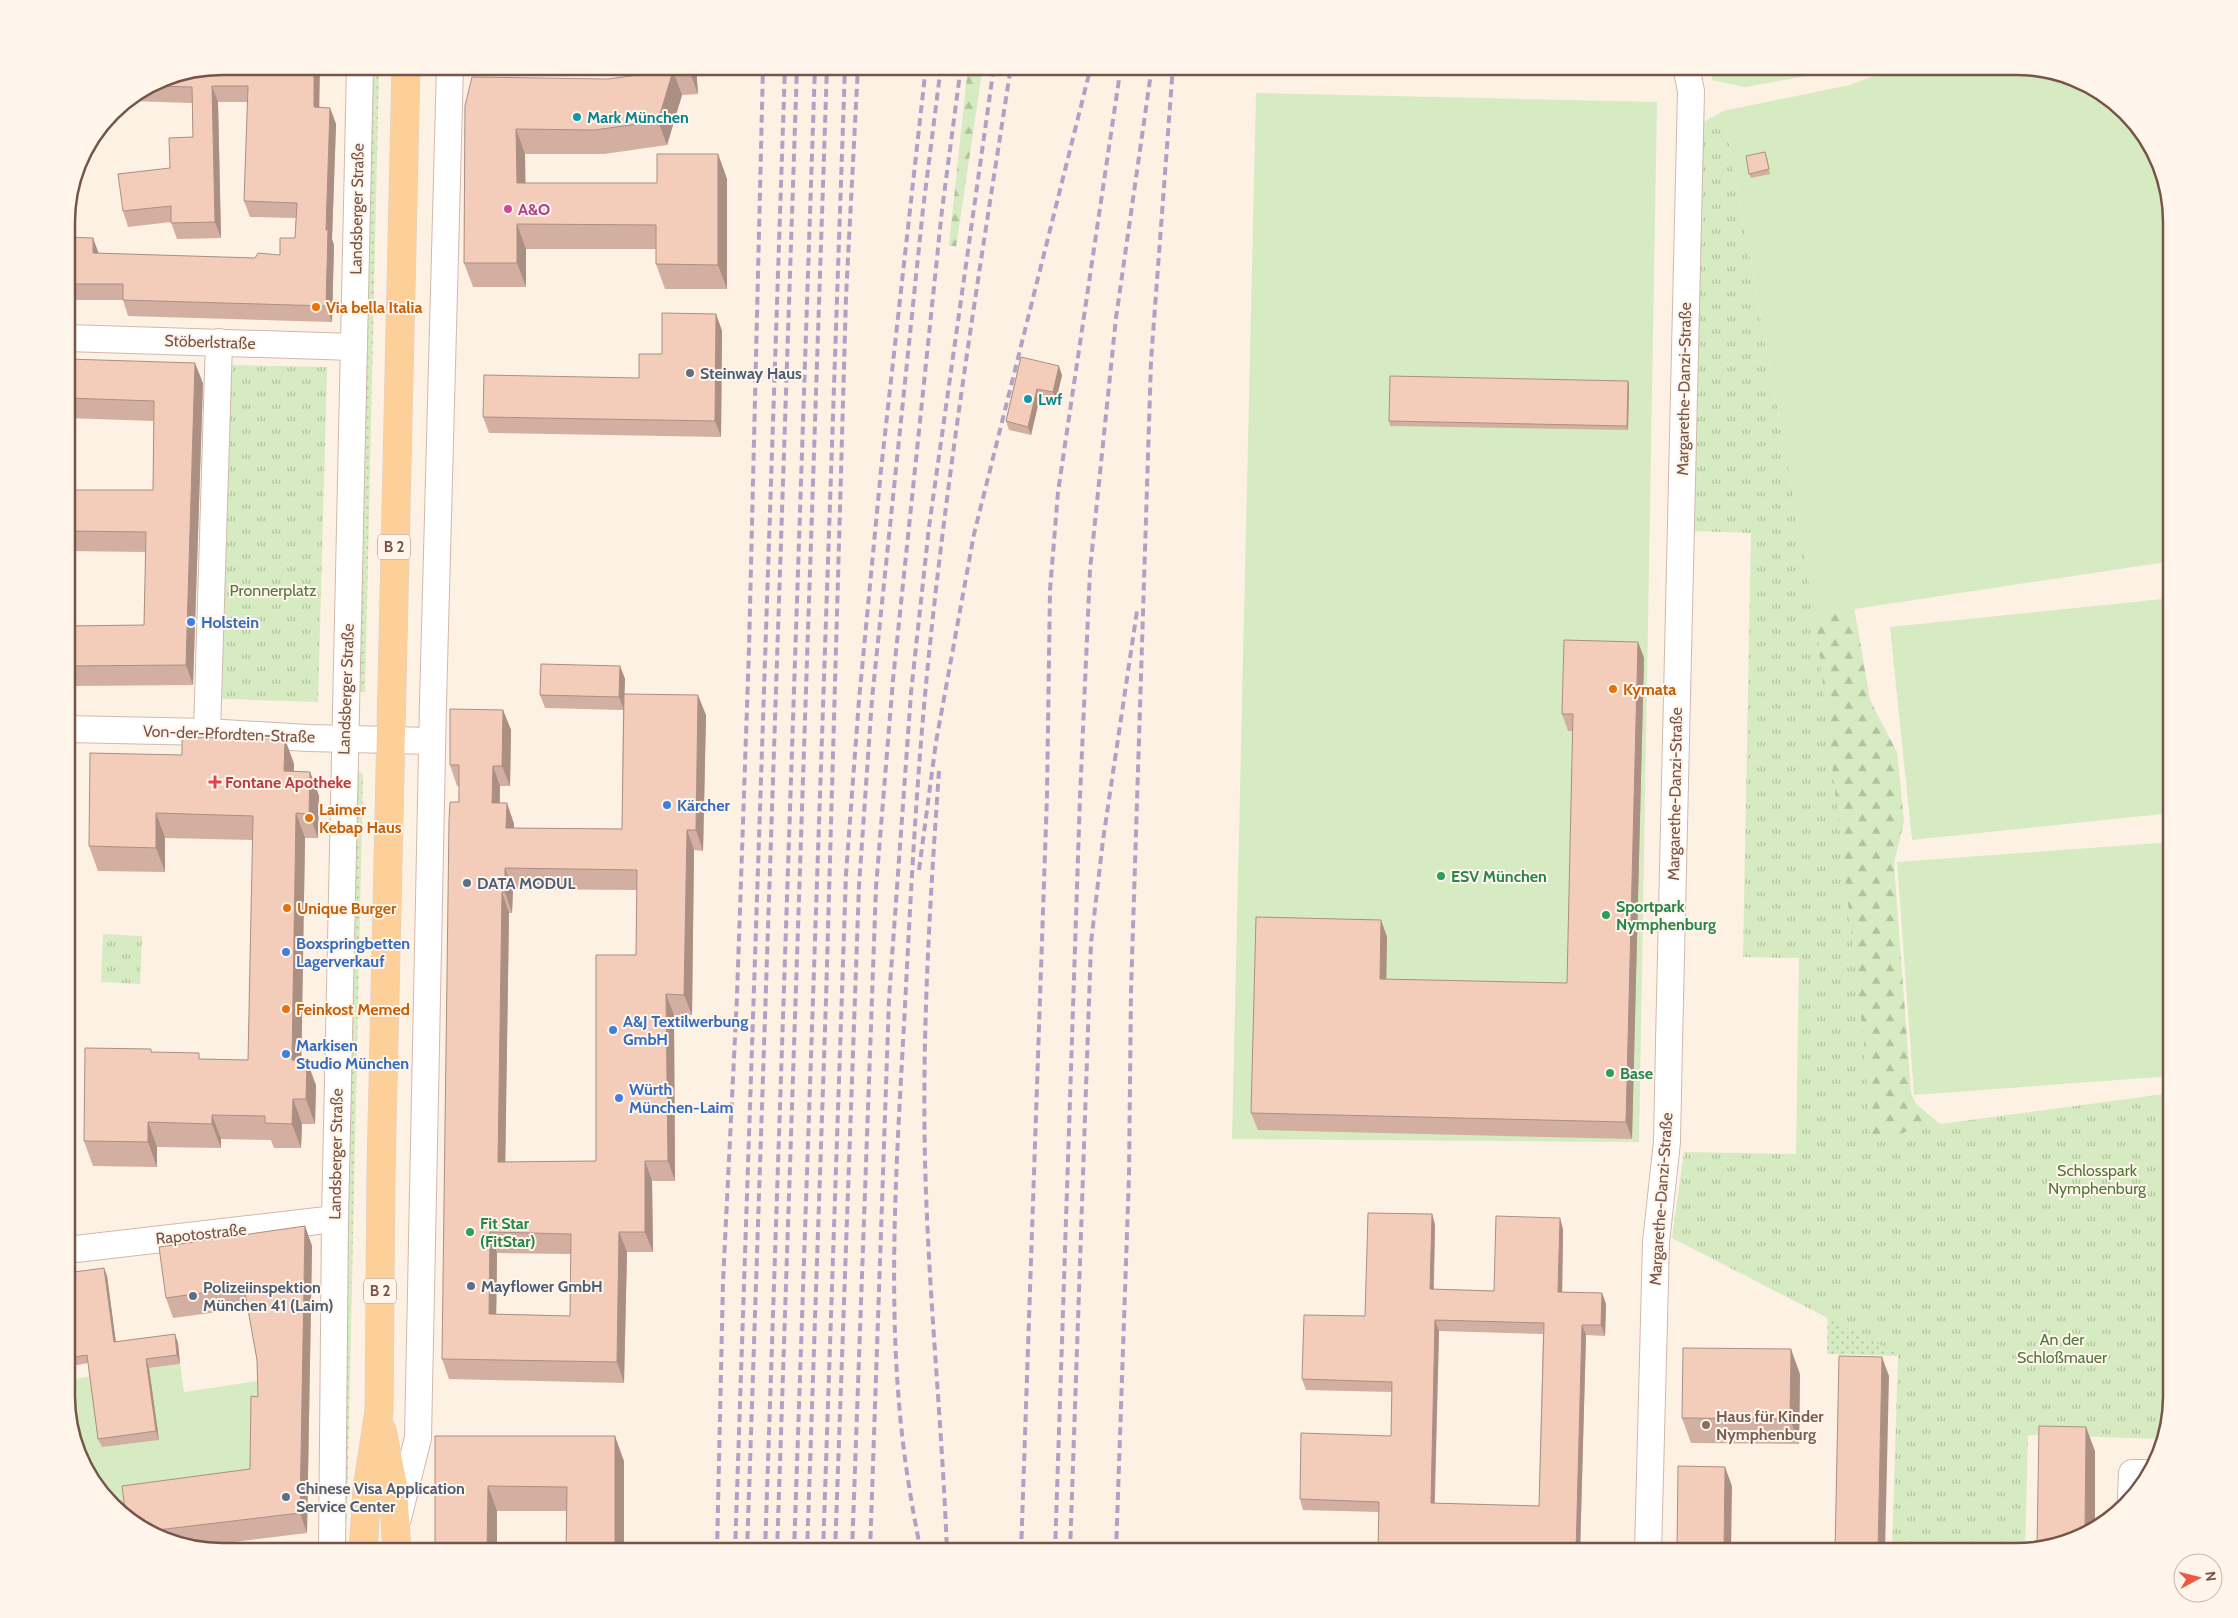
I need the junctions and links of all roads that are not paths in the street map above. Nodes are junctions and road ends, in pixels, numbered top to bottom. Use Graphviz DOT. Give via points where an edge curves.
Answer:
graph roads {
  1 [pos="360,75"];
  2 [pos="406,75"];
  3 [pos="450,75"];
  4 [pos="1688,75"];
  5 [pos="75,338"];
  6 [pos="219,342"];
  7 [pos="354,347"];
  8 [pos="75,729"];
  9 [pos="207,732"];
  10 [pos="345,739"];
  11 [pos="391,740"];
  12 [pos="432,740"];
  13 [pos="335,1219"];
  14 [pos="75,1249"];
  15 [pos="379,1411"];
  16 [pos="2141,1473"];
  17 [pos="2131,1488"];
  18 [pos="396,1540"];
  19 [pos="332,1543"];
  20 [pos="364,1543"];
  21 [pos="1648,1543"];
  1 -- 7 [label="street, Landsberger Straße"];
  2 -- 11 [label="main road, B 2"];
  3 -- 12 [label="street"];
  4 -- 21 [label="street, Margarethe-Danzi-Straße" via="1691,91 1667,1142 1656,1242"];
  5 -- 6 [label="street, Stöberlstraße"];
  6 -- 7 [label="street, Stöberlstraße"];
  6 -- 9 [label="street"];
  7 -- 10 [label="street, Landsberger Straße"];
  8 -- 9 [label="street, Von-der-Pfordten-Straße"];
  9 -- 10 [label="street, Von-der-Pfordten-Straße"];
  10 -- 11 [label="street, Von-der-Pfordten-Straße"];
  10 -- 13 [label="street, Landsberger Straße"];
  11 -- 12 [label="street"];
  11 -- 15 [label="main road, B 2"];
  12 -- 18 [label="street" via="418,1438"];
  13 -- 14 [label="street, Rapotostraße"];
  13 -- 19 [label="street, Landsberger Straße"];
  15 -- 18 [label="main road, B 2" via="393,1486"];
  15 -- 20 [label="main road, B 2" via="367,1489"];
  16 -- 17 [label="street" via="2132,1473"];
}
